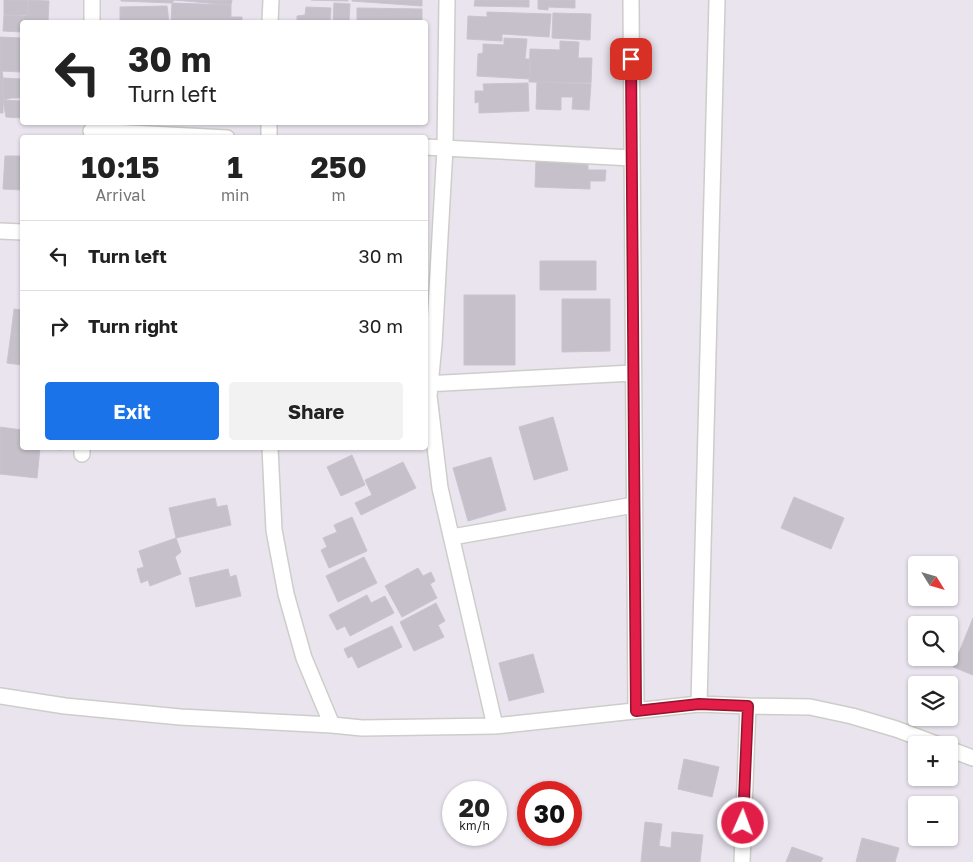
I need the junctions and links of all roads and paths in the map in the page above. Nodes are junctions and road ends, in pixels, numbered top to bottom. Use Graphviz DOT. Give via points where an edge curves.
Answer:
graph roads {
  1 [pos="92,0"];
  2 [pos="271,0"];
  3 [pos="447,0"];
  4 [pos="631,0"];
  5 [pos="716,0"];
  6 [pos="92,20"];
  7 [pos="270,20"];
  8 [pos="91,130"];
  9 [pos="177,135"];
  10 [pos="428,147"];
  11 [pos="445,148"];
  12 [pos="632,158"];
  13 [pos="0,231"];
  14 [pos="20,232"];
  15 [pos="633,373"];
  16 [pos="428,384"];
  17 [pos="270,450"];
  18 [pos="634,505"];
  19 [pos="452,537"];
  20 [pos="0,696"];
  21 [pos="699,704"];
  22 [pos="748,706"];
  23 [pos="636,711"];
  24 [pos="332,725"];
  25 [pos="495,726"];
  26 [pos="915,736"];
  27 [pos="958,752"];
  28 [pos="973,758"];
  29 [pos="742,862"];
  1 -- 6 [label="street"];
  2 -- 7 [label="street"];
  3 -- 11 [label="street"];
  4 -- 12 [label="street"];
  5 -- 21 [label="street"];
  8 -- 9 [label="street"];
  10 -- 11 [label="street"];
  11 -- 12 [label="street"];
  11 -- 16 [label="street" via="435,334"];
  12 -- 15 [label="street"];
  13 -- 14 [label="street"];
  15 -- 16 [label="street"];
  15 -- 18 [label="street"];
  16 -- 19 [label="street" via="440,488"];
  17 -- 24 [label="street" via="274,530 286,594 304,658"];
  18 -- 19 [label="street"];
  18 -- 23 [label="street"];
  19 -- 25 [label="street"];
  20 -- 24 [label="street" via="180,717"];
  21 -- 22 [label="street"];
  21 -- 23 [label="street"];
  22 -- 26 [label="street" via="810,707 852,716"];
  22 -- 29 [label="street"];
  23 -- 25 [label="street"];
  24 -- 25 [label="street" via="362,728"];
  27 -- 28 [label="street"];
}
